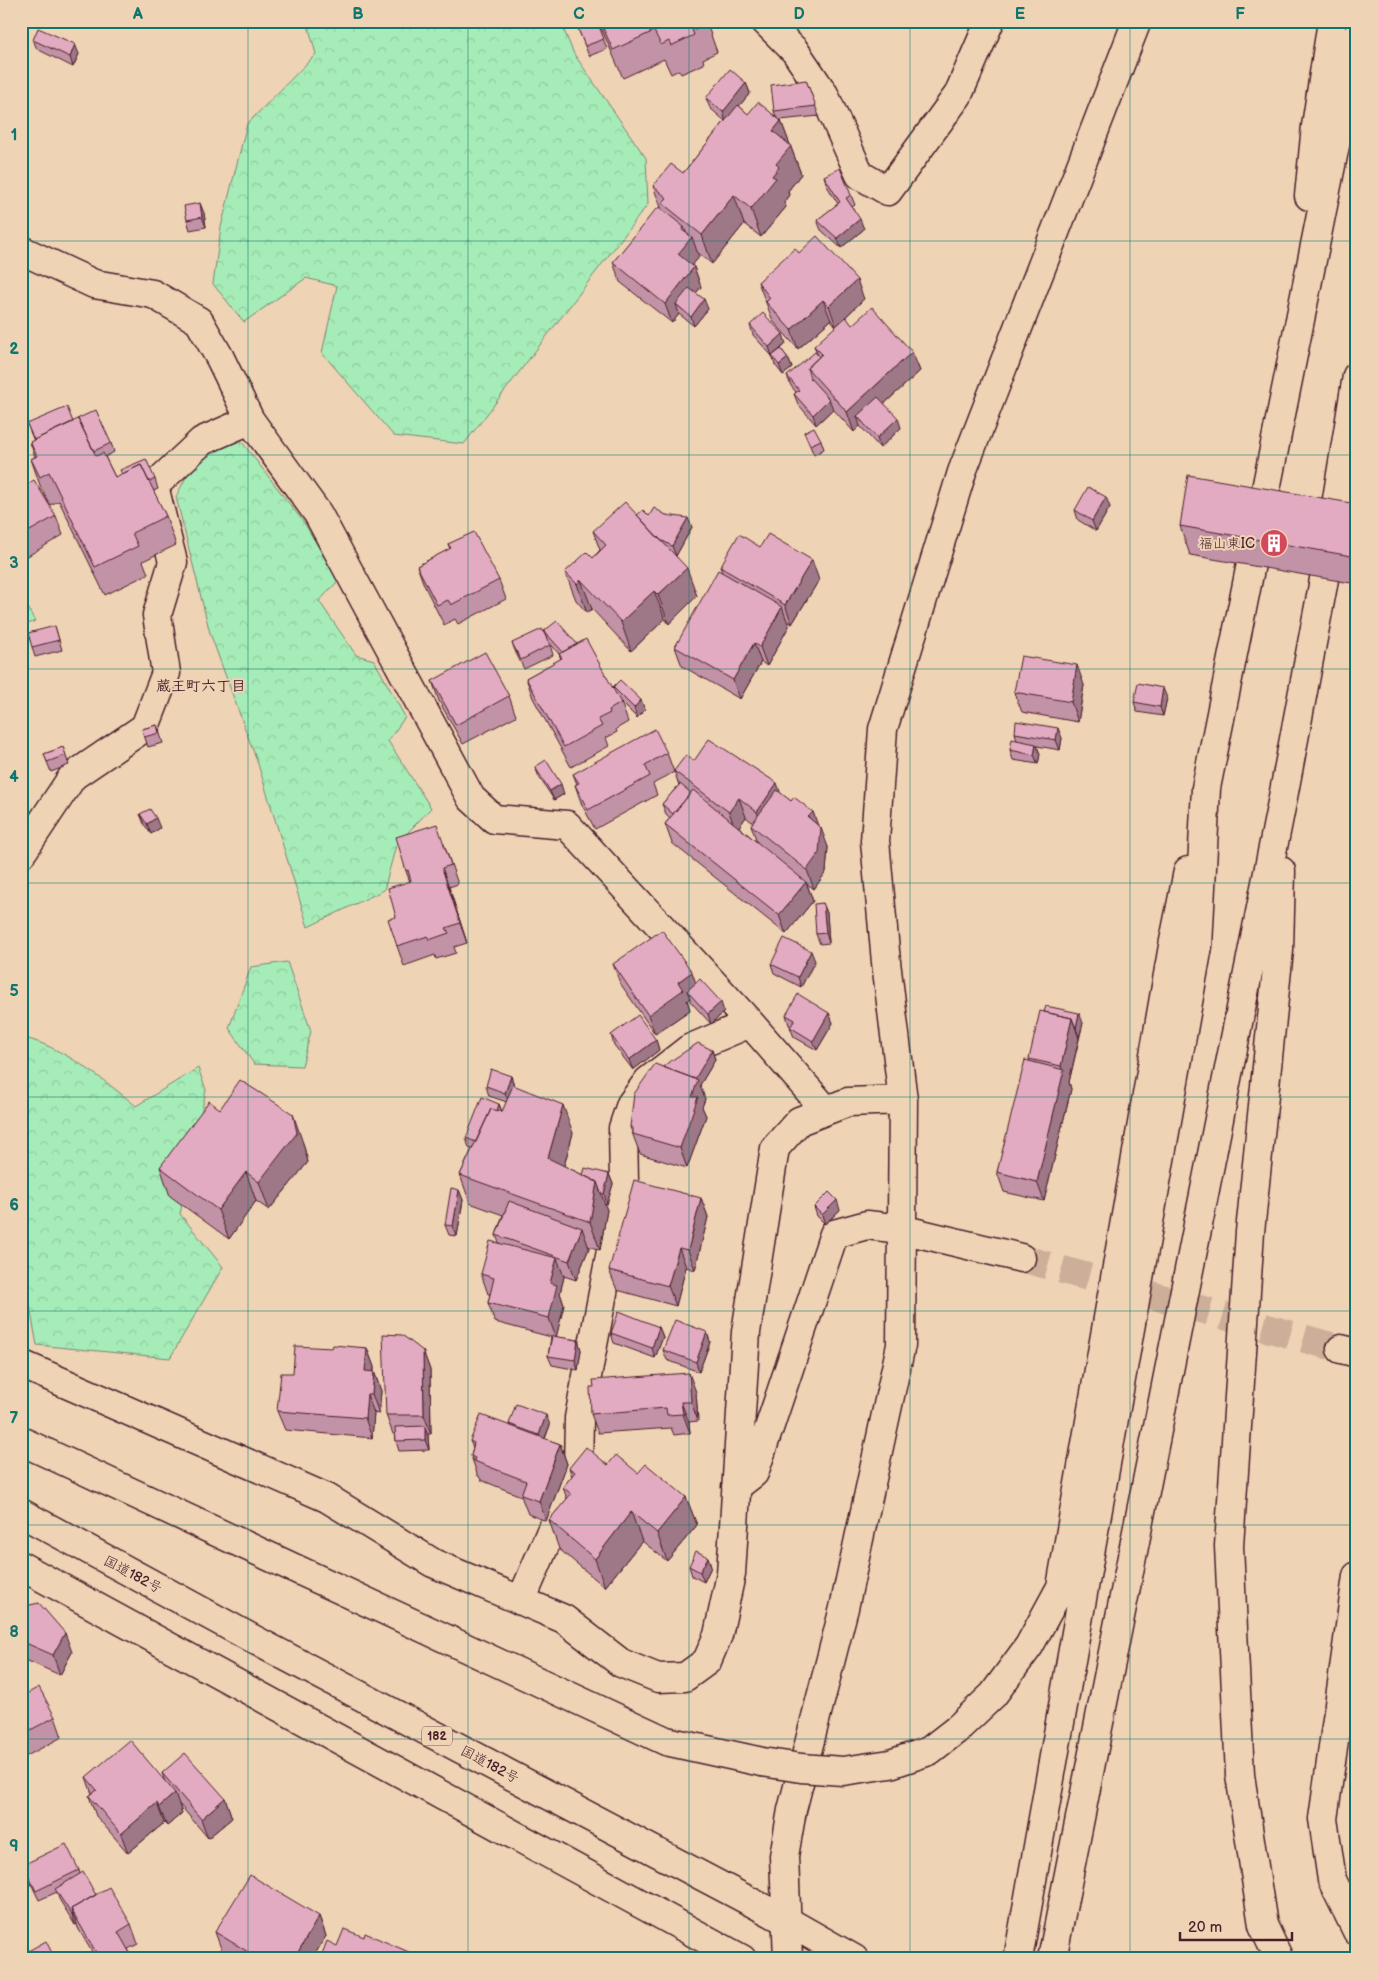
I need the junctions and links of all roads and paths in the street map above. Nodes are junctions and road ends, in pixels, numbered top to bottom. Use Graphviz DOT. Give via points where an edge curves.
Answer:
graph roads {
  1 [pos="765,21"];
  2 [pos="990,21"];
  3 [pos="1136,21"];
  4 [pos="1332,21"];
  5 [pos="1357,36"];
  6 [pos="21,250"];
  7 [pos="1297,334"];
  8 [pos="1357,376"];
  9 [pos="250,420"];
  10 [pos="1206,788"];
  11 [pos="1284,792"];
  12 [pos="21,854"];
  13 [pos="750,1023"];
  14 [pos="903,1100"];
  15 [pos="826,1110"];
  16 [pos="901,1229"];
  17 [pos="1021,1258"];
  18 [pos="21,1364"];
  19 [pos="21,1441"];
  20 [pos="736,1488"];
  21 [pos="21,1514"];
  22 [pos="21,1566"];
  23 [pos="1357,1576"];
  24 [pos="521,1601"];
  25 [pos="787,1921"];
  26 [pos="1357,1931"];
  27 [pos="1020,1946"];
  28 [pos="1053,1952"];
  29 [pos="742,1959"];
  30 [pos="788,1959"];
  31 [pos="854,1959"];
  32 [pos="1279,1959"];
  1 -- 2 [label="main road" via="795,51 824,94 860,174 888,191 958,95"];
  3 -- 14 [label="main road" via="962,472 883,729 876,841 886,962"];
  4 -- 7 [label="main road" via="1316,126"];
  5 -- 7 [label="main road"];
  6 -- 9 [label="main road" via="94,284 153,294 198,321"];
  7 -- 10 [label="main road"];
  8 -- 11 [label="main road"];
  9 -- 12 [label="main road" via="202,441 154,486 173,562 157,615 166,673 145,727 73,776"];
  9 -- 13 [label="main road" via="318,514 472,798 494,819 567,825"];
  10 -- 19 [label="main road, bridge" via="1172,946 1061,1587 1029,1646 993,1695 929,1751 890,1764 843,1771 762,1762 666,1741"];
  10 -- 27 [label="main road" via="1198,946"];
  11 -- 28 [label="main road"];
  11 -- 32 [label="main road" via="1279,950 1250,1232 1229,1546 1240,1775 1263,1925"];
  13 -- 15 [label="main road"];
  13 -- 24 [label="main road" via="689,1049 648,1081 631,1104 623,1128 624,1183 579,1418 578,1468"];
  14 -- 15 [label="main road" via="848,1102"];
  14 -- 16 [label="main road"];
  15 -- 20 [label="main road" via="799,1121 775,1148 746,1332"];
  16 -- 17 [label="main road"];
  16 -- 20 [label="main road" via="867,1225 834,1234 754,1473"];
  16 -- 25 [label="main road" via="901,1345 844,1608 792,1810 784,1856"];
  18 -- 24 [label="main road" via="327,1498 433,1563"];
  20 -- 24 [label="main road" via="731,1574 718,1635 706,1661 685,1677 658,1678 620,1663 564,1619"];
  21 -- 25 [label="main road, 国道182号 / 182"];
  22 -- 29 [label="main road"];
  23 -- 26 [label="main road" via="1323,1819 1332,1880"];
  25 -- 30 [label="main road"];
  25 -- 31 [label="main road, 国道182号 / 182"];
}
